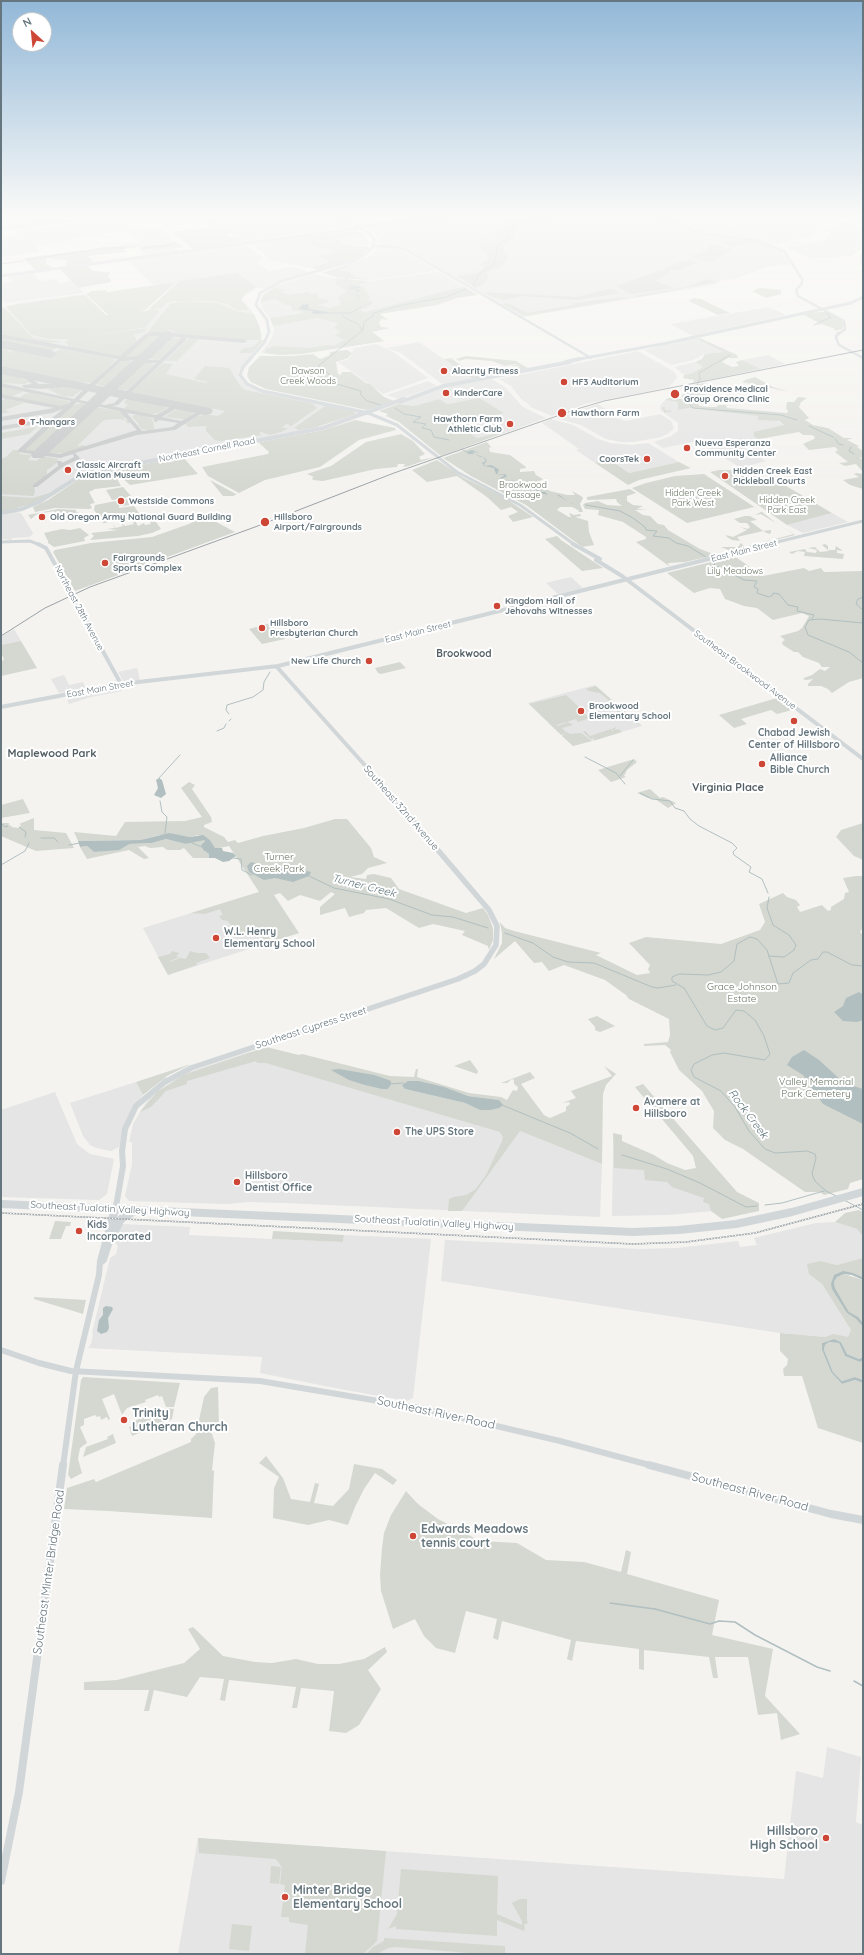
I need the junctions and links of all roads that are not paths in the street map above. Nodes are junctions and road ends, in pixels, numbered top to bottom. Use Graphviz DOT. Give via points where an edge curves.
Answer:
graph roads {
  1 [pos="257,306"];
  2 [pos="501,306"];
  3 [pos="816,306"];
  4 [pos="835,306"];
  5 [pos="832,307"];
  6 [pos="822,309"];
  7 [pos="808,312"];
  8 [pos="830,313"];
  9 [pos="862,357"];
  10 [pos="593,358"];
  11 [pos="410,397"];
  12 [pos="404,399"];
  13 [pos="390,405"];
  14 [pos="369,412"];
  15 [pos="1,513"];
  16 [pos="863,521"];
  17 [pos="1,541"];
  18 [pos="627,580"];
  19 [pos="276,666"];
  20 [pos="121,684"];
  21 [pos="1,707"];
  22 [pos="863,759"];
  23 [pos="488,960"];
  24 [pos="861,1192"];
  25 [pos="1,1204"];
  26 [pos="114,1209"];
  27 [pos="136,1211"];
  28 [pos="110,1241"];
  29 [pos="100,1263"];
  30 [pos="1,1350"];
  31 [pos="76,1371"];
  32 [pos="863,1520"];
  33 [pos="1,1881"];
  1 -- 14 [label="main road" via="267,320 269,332 264,343 242,369 241,377 250,386 266,392"];
  2 -- 10 [label="main road"];
  3 -- 6 [label="main road"];
  4 -- 5 [label="highway, Northeast Cornell Road"];
  5 -- 6 [label="highway, Northeast Cornell Road"];
  5 -- 8 [label="highway"];
  6 -- 7 [label="highway, Northeast Cornell Road"];
  6 -- 8 [label="main road"];
  7 -- 8 [label="highway"];
  7 -- 10 [label="highway, Northeast Cornell Road"];
  8 -- 9 [label="main road" via="843,320 846,325 836,336 836,342"];
  10 -- 11 [label="highway, Northeast Cornell Road" via="439,387"];
  11 -- 12 [label="main road, Northeast Cornell Road"];
  11 -- 13 [label="highway, Northeast Cornell Road"];
  12 -- 13 [label="highway, Northeast Cornell Road"];
  13 -- 14 [label="highway, Northeast Cornell Road"];
  14 -- 15 [label="highway, Northeast Cornell Road" via="318,429 93,472 75,479 49,498"];
  14 -- 18 [label="main road, Southeast Brookwood Avenue" via="393,423 457,470 520,505"];
  16 -- 18 [label="main road, East Main Street"];
  17 -- 20 [label="main road, Northeast 28th Avenue" via="32,540 46,548"];
  18 -- 19 [label="main road, East Main Street"];
  18 -- 22 [label="main road, Southeast Brookwood Avenue"];
  19 -- 20 [label="main road, East Main Street"];
  19 -- 23 [label="main road, Southeast 32nd Avenue" via="353,751 489,910 495,920 498,936"];
  20 -- 21 [label="main road, East Main Street"];
  23 -- 26 [label="main road, Southeast Cypress Street" via="475,971 458,979 184,1071 161,1084 136,1106 130,1115 125,1129 123,1166"];
  24 -- 27 [label="main road, Southeast Tualatin Valley Highway" via="736,1224 633,1232"];
  25 -- 26 [label="main road, Southeast Tualatin Valley Highway"];
  26 -- 27 [label="main road, Southeast Tualatin Valley Highway"];
  26 -- 28 [label="main road, Southeast Minter Bridge Road"];
  26 -- 29 [label="main road, Southeast Minter Bridge Road"];
  27 -- 28 [label="main road" via="121,1219"];
  28 -- 29 [label="main road, Southeast Minter Bridge Road" via="104,1260"];
  29 -- 31 [label="main road, Southeast Minter Bridge Road"];
  30 -- 31 [label="main road, Southeast River Road" via="51,1367"];
  31 -- 32 [label="main road, Southeast River Road" via="260,1382 420,1408 560,1441 823,1512"];
  31 -- 33 [label="main road, Southeast Minter Bridge Road" via="19,1792"];
}
